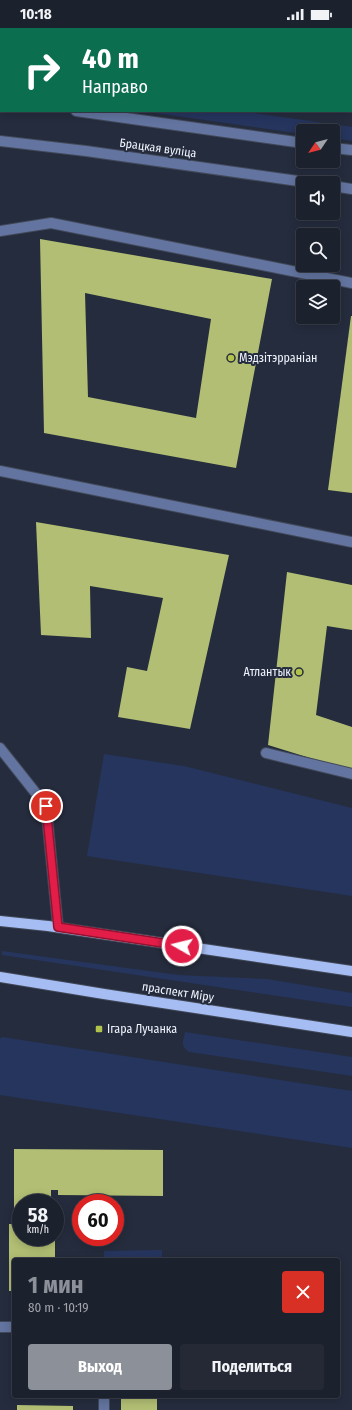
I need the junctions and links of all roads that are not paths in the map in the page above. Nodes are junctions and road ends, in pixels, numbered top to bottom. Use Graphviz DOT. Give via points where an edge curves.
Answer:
graph roads {
  1 [pos="83,112"];
  2 [pos="0,141"];
  3 [pos="296,142"];
  4 [pos="340,149"];
  5 [pos="352,150"];
  6 [pos="296,181"];
  7 [pos="340,187"];
  8 [pos="352,189"];
  9 [pos="0,231"];
  10 [pos="352,280"];
  11 [pos="0,471"];
  12 [pos="352,542"];
  13 [pos="0,748"];
  14 [pos="266,753"];
  15 [pos="352,774"];
  16 [pos="0,921"];
  17 [pos="58,927"];
  18 [pos="352,971"];
  19 [pos="0,976"];
  20 [pos="352,1032"];
  21 [pos="0,1327"];
  22 [pos="12,1327"];
  23 [pos="104,1398"];
  24 [pos="104,1410"];
  1 -- 3 [label="street, Брацкая вуліца"];
  2 -- 6 [label="street, Брацкая вуліца"];
  4 -- 5 [label="street"];
  7 -- 8 [label="street"];
  9 -- 10 [label="street" via="51,223"];
  11 -- 12 [label="street"];
  13 -- 17 [label="street" via="46,806"];
  14 -- 15 [label="street"];
  16 -- 17 [label="main road"];
  17 -- 18 [label="main road"];
  19 -- 20 [label="main road, праспект Міру"];
  21 -- 22 [label="street"];
  23 -- 24 [label="street"];
}
